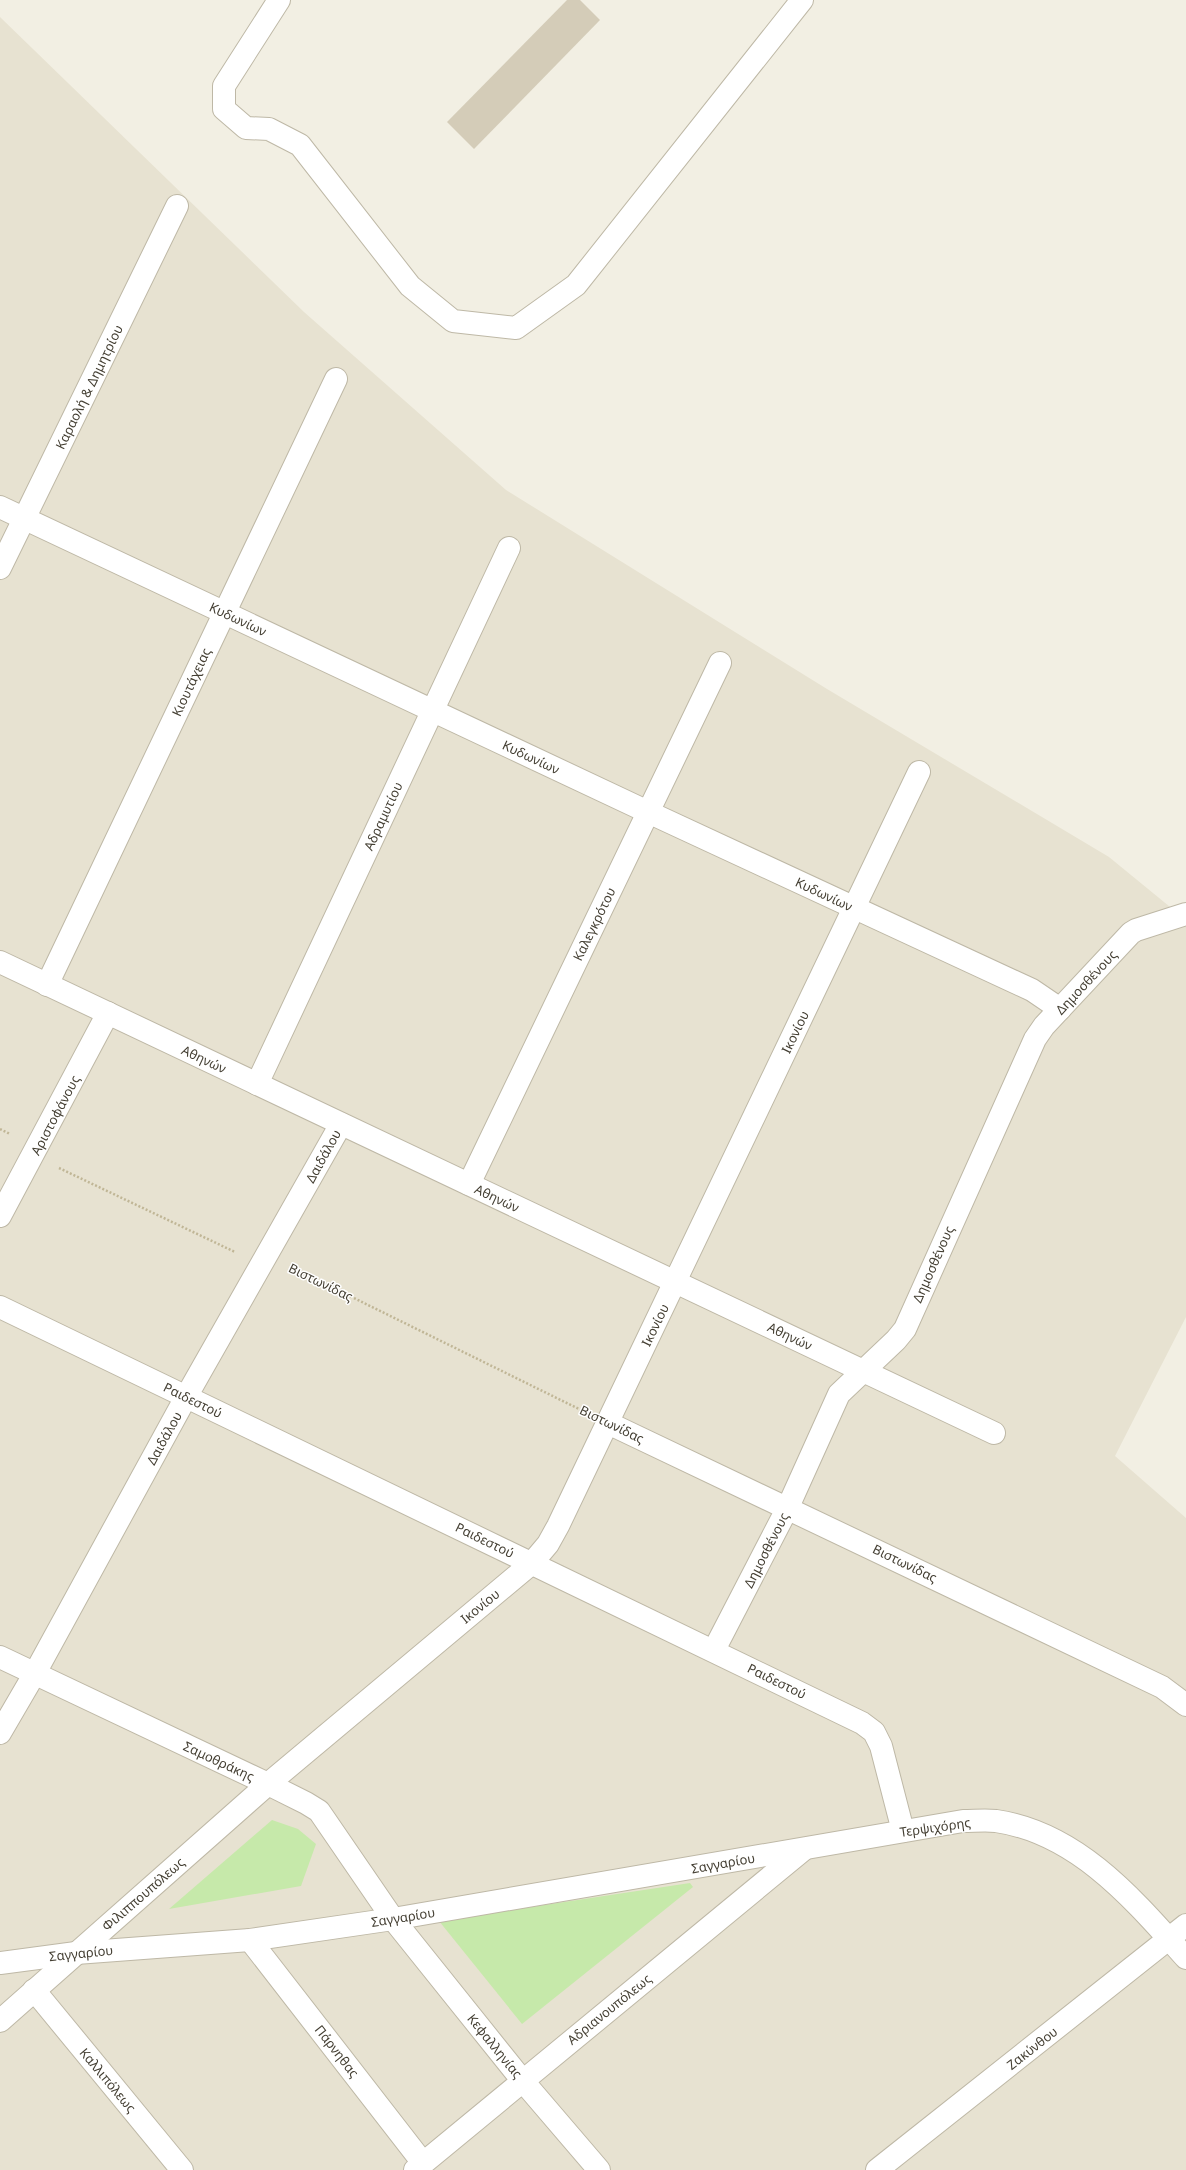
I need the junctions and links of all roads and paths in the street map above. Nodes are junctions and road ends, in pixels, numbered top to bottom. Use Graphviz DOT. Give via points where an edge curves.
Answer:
graph roads {
  1 [pos="279,0"];
  2 [pos="802,0"];
  3 [pos="177,206"];
  4 [pos="336,379"];
  5 [pos="0,507"];
  6 [pos="25,519"];
  7 [pos="509,548"];
  8 [pos="0,568"];
  9 [pos="224,612"];
  10 [pos="720,663"];
  11 [pos="432,710"];
  12 [pos="919,772"];
  13 [pos="648,812"];
  14 [pos="854,908"];
  15 [pos="1186,914"];
  16 [pos="0,962"];
  17 [pos="47,985"];
  18 [pos="1060,1010"];
  19 [pos="108,1013"];
  20 [pos="257,1084"];
  21 [pos="341,1124"];
  22 [pos="36,1151"];
  23 [pos="469,1184"];
  24 [pos="0,1216"];
  25 [pos="265,1259"];
  26 [pos="675,1282"];
  27 [pos="0,1307"];
  28 [pos="862,1371"];
  29 [pos="186,1397"];
  30 [pos="608,1423"];
  31 [pos="994,1433"];
  32 [pos="788,1507"];
  33 [pos="532,1563"];
  34 [pos="714,1650"];
  35 [pos="0,1657"];
  36 [pos="35,1673"];
  37 [pos="1186,1705"];
  38 [pos="0,1733"];
  39 [pos="268,1784"];
  40 [pos="903,1831"];
  41 [pos="804,1849"];
  42 [pos="393,1919"];
  43 [pos="1186,1925"];
  44 [pos="1169,1939"];
  45 [pos="250,1940"];
  46 [pos="76,1953"];
  47 [pos="1186,1958"];
  48 [pos="0,1963"];
  49 [pos="34,1990"];
  50 [pos="0,2021"];
  51 [pos="522,2080"];
  52 [pos="419,2166"];
  53 [pos="182,2170"];
  54 [pos="599,2170"];
  55 [pos="877,2170"];
  1 -- 2 [label="street" via="224,86 224,109 246,128 268,129 300,145 410,286 453,321 516,328 576,285"];
  3 -- 6 [label="street, Καραολή & Δημητρίου"];
  4 -- 9 [label="street, Κιουτάχειας"];
  5 -- 6 [label="street, Κυδωνίων"];
  6 -- 8 [label="street, Καραολή & Δημητρίου"];
  6 -- 9 [label="street, Κυδωνίων"];
  7 -- 11 [label="street, Αδραμυτίου"];
  9 -- 11 [label="street, Κυδωνίων"];
  9 -- 17 [label="street, Κιουτάχειας"];
  10 -- 13 [label="street, Καλεγκρότου"];
  11 -- 13 [label="street, Κυδωνίων"];
  11 -- 20 [label="street, Αδραμυτίου"];
  12 -- 14 [label="street, Ικονίου"];
  13 -- 14 [label="street, Κυδωνίων"];
  13 -- 23 [label="street, Καλεγκρότου"];
  14 -- 18 [label="street, Κυδωνίων" via="1032,990"];
  14 -- 26 [label="street, Ικονίου"];
  15 -- 18 [label="street, Δημοσθένους" via="1131,933"];
  16 -- 17 [label="street, Αθηνών"];
  17 -- 19 [label="street, Αθηνών"];
  18 -- 28 [label="street, Δημοσθένους" via="1044,1026 1029,1049 905,1329"];
  19 -- 20 [label="street, Αθηνών"];
  19 -- 22 [label="street, Αριστοφάνους"];
  20 -- 21 [label="street, Αθηνών"];
  21 -- 23 [label="street, Αθηνών"];
  21 -- 25 [label="street, Δαιδάλου"];
  22 -- 24 [label="street, Αριστοφάνους"];
  22 -- 25 [label="path, Βιστωνίδας" via="64,1171 237,1253"];
  23 -- 26 [label="street, Αθηνών"];
  25 -- 29 [label="street, Δαιδάλου"];
  25 -- 30 [label="path, Βιστωνίδας" via="286,1265"];
  26 -- 28 [label="street, Αθηνών"];
  26 -- 30 [label="street, Ικονίου"];
  27 -- 29 [label="street, Ραιδεστού"];
  28 -- 31 [label="street, Αθηνών"];
  28 -- 32 [label="street, Δημοσθένους" via="840,1394"];
  29 -- 33 [label="street, Ραιδεστού"];
  29 -- 36 [label="street, Δαιδάλου"];
  30 -- 32 [label="street, Βιστωνίδας"];
  30 -- 33 [label="street, Ικονίου" via="553,1536"];
  32 -- 34 [label="street, Δημοσθένους"];
  32 -- 37 [label="street, Βιστωνίδας" via="1162,1687"];
  33 -- 34 [label="street, Ραιδεστού"];
  33 -- 39 [label="street, Ικονίου"];
  34 -- 40 [label="street, Ραιδεστού" via="842,1712 869,1728 881,1746"];
  35 -- 36 [label="street, Σαμοθράκης"];
  36 -- 38 [label="street, Δαιδάλου"];
  36 -- 39 [label="street, Σαμοθράκης"];
  39 -- 42 [label="street, Σαμοθράκης" via="306,1803 325,1818"];
  39 -- 46 [label="street, Φιλιππουπόλεως"];
  40 -- 41 [label="street, Τερψιχόρης"];
  40 -- 44 [label="street, Τερψιχόρης" via="963,1821 996,1821 1030,1830 1067,1846 1103,1872"];
  41 -- 42 [label="street, Σαγγαρίου"];
  41 -- 51 [label="street, Αδριανουπόλεως"];
  42 -- 45 [label="street, Σαγγαρίου"];
  42 -- 51 [label="street, Κεφαλληνίας"];
  43 -- 44 [label="street, Ζακύνθου"];
  44 -- 47 [label="street, Τερψιχόρης"];
  44 -- 55 [label="street, Ζακύνθου"];
  45 -- 46 [label="street, Σαγγαρίου"];
  45 -- 52 [label="street, Πάρνηθας"];
  46 -- 48 [label="street, Σαγγαρίου"];
  46 -- 49 [label="street, Φιλιππουπόλεως"];
  49 -- 50 [label="street, Φιλιππουπόλεως"];
  49 -- 53 [label="street, Καλλιπόλεως"];
  51 -- 52 [label="street, Αδριανουπόλεως"];
  51 -- 54 [label="street, Κεφαλληνίας"];
}
